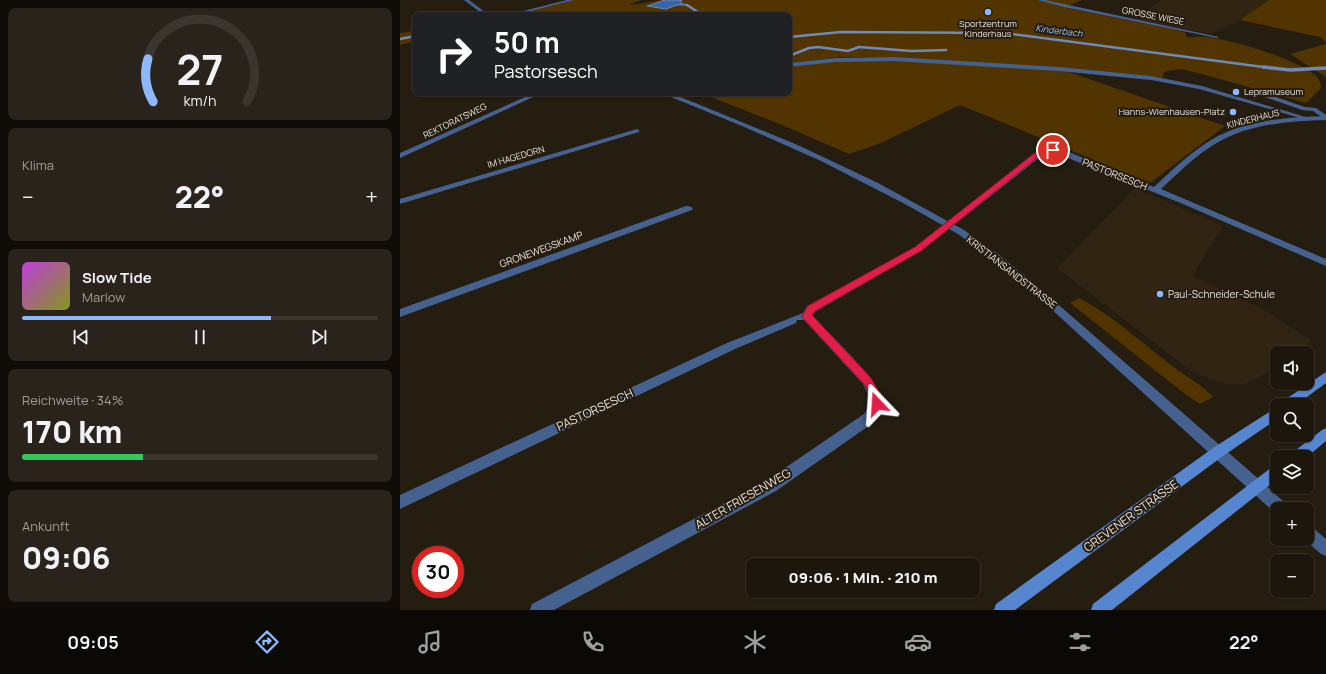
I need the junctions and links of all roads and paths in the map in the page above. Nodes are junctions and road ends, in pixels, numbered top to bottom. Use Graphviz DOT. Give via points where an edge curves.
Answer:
graph roads {
  1 [pos="466,0"];
  2 [pos="572,0"];
  3 [pos="1040,0"];
  4 [pos="482,12"];
  5 [pos="522,12"];
  6 [pos="1217,37"];
  7 [pos="792,65"];
  8 [pos="532,96"];
  9 [pos="672,96"];
  10 [pos="1267,96"];
  11 [pos="1306,118"];
  12 [pos="1326,118"];
  13 [pos="637,131"];
  14 [pos="400,156"];
  15 [pos="1154,190"];
  16 [pos="400,202"];
  17 [pos="689,208"];
  18 [pos="947,224"];
  19 [pos="1326,263"];
  20 [pos="400,313"];
  21 [pos="799,318"];
  22 [pos="1326,377"];
  23 [pos="1296,398"];
  24 [pos="1270,417"];
  25 [pos="1326,434"];
  26 [pos="1306,450"];
  27 [pos="1218,452"];
  28 [pos="1270,476"];
  29 [pos="1256,486"];
  30 [pos="400,502"];
  31 [pos="1273,502"];
  32 [pos="1314,538"];
  33 [pos="1326,549"];
  34 [pos="538,610"];
  35 [pos="1002,610"];
  36 [pos="1099,610"];
  1 -- 4 [label="street"];
  2 -- 5 [label="street"];
  3 -- 6 [label="street, GROSSE WIESE"];
  7 -- 11 [label="street" via="836,60 894,59 1059,69 1151,78 1200,87"];
  8 -- 14 [label="street, REKTORATSWEG"];
  9 -- 18 [label="street, KRISTIANSANDSTRASSE" via="724,115 804,150"];
  10 -- 12 [label="street" via="1314,110"];
  11 -- 12 [label="street, KINDERHAUS"];
  11 -- 15 [label="street, KINDERHAUS" via="1261,125 1222,137 1209,144"];
  13 -- 16 [label="street, IM HAGEDORN"];
  15 -- 18 [label="street, PASTORSESCH" via="1066,154 1053,150 1046,151 1037,155"];
  15 -- 19 [label="street, PASTORSESCH"];
  17 -- 20 [label="street, GRONEWEGSKAMP"];
  18 -- 21 [label="street, PASTORSESCH" via="918,249"];
  18 -- 27 [label="street, KRISTIANSANDSTRASSE" via="1038,291"];
  21 -- 30 [label="street, PASTORSESCH" via="731,346"];
  21 -- 34 [label="street, ALTER FRIESENWEG" via="868,381 875,393 877,404 873,414 863,424 771,486"];
  22 -- 23 [label="main road"];
  24 -- 27 [label="main road, GREVENER STRASSE"];
  25 -- 26 [label="main road"];
  27 -- 29 [label="street"];
  27 -- 35 [label="main road, GREVENER STRASSE"];
  28 -- 29 [label="main road"];
  29 -- 31 [label="street"];
  29 -- 36 [label="main road"];
  32 -- 33 [label="street"];
}
